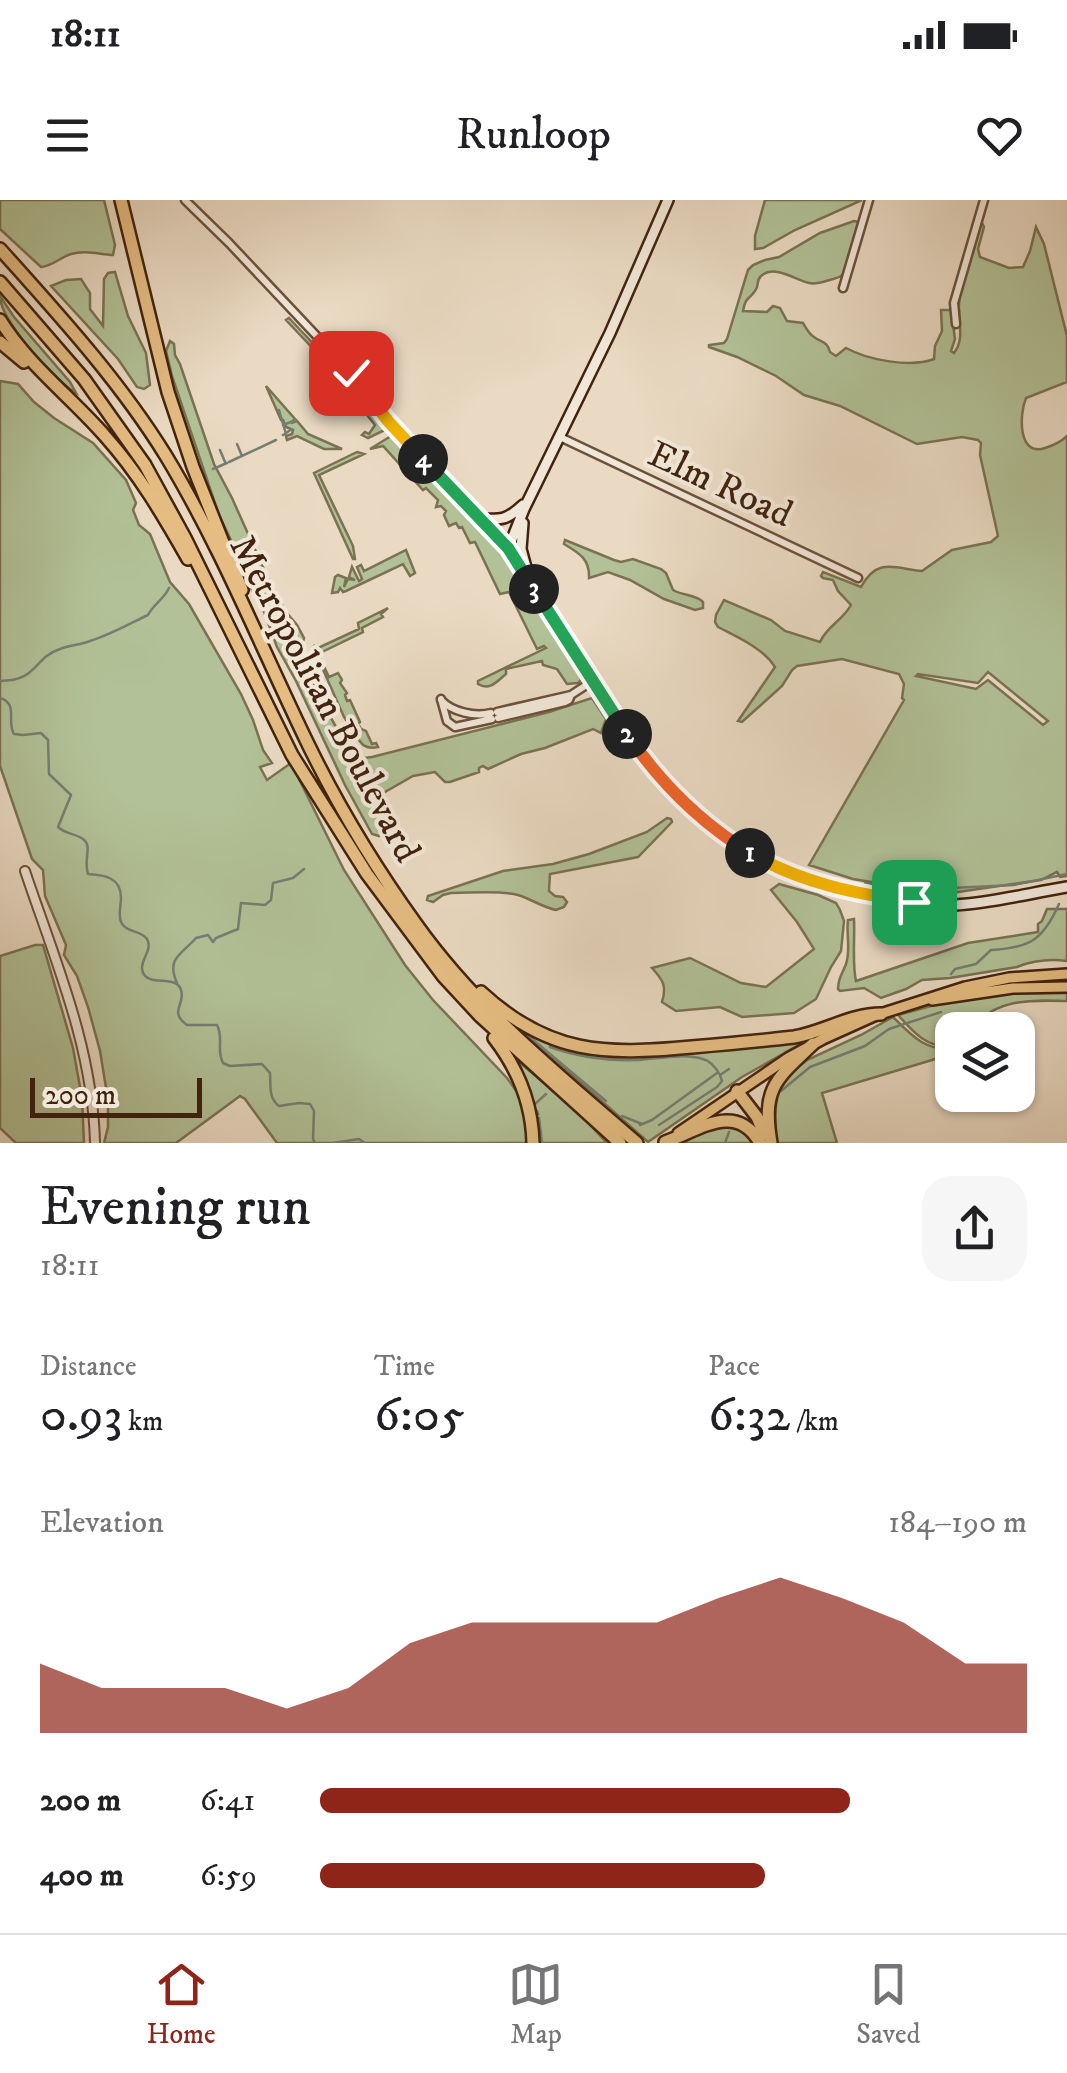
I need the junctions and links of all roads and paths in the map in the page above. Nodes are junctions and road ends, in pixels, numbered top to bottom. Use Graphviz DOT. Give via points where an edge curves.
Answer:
graph roads {
  1 [pos="121,200"];
  2 [pos="185,200"];
  3 [pos="668,200"];
  4 [pos="869,200"];
  5 [pos="984,200"];
  6 [pos="0,249"];
  7 [pos="0,282"];
  8 [pos="843,288"];
  9 [pos="0,320"];
  10 [pos="956,324"];
  11 [pos="0,342"];
  12 [pos="70,400"];
  13 [pos="560,438"];
  14 [pos="526,504"];
  15 [pos="480,519"];
  16 [pos="508,548"];
  17 [pos="858,578"];
  18 [pos="530,583"];
  19 [pos="226,624"];
  20 [pos="592,682"];
  21 [pos="287,700"];
  22 [pos="494,715"];
  23 [pos="26,871"];
  24 [pos="1067,886"];
  25 [pos="451,969"];
  26 [pos="1067,974"];
  27 [pos="1067,987"];
  28 [pos="461,995"];
  29 [pos="925,1000"];
  30 [pos="881,1014"];
  31 [pos="813,1044"];
  32 [pos="738,1091"];
  33 [pos="664,1142"];
  34 [pos="95,1143"];
  35 [pos="533,1143"];
  36 [pos="620,1143"];
  37 [pos="637,1143"];
  38 [pos="760,1143"];
  39 [pos="770,1143"];
  1 -- 21 [label="highway" via="192,467"];
  2 -- 15 [label="street"];
  3 -- 13 [label="main road"];
  4 -- 8 [label="street"];
  5 -- 10 [label="street" via="954,303"];
  6 -- 21 [label="highway, Metropolitan Boulevard" via="102,365 165,455"];
  7 -- 19 [label="highway, Metropolitan Boulevard" via="129,438"];
  9 -- 12 [label="highway"];
  11 -- 12 [label="highway"];
  12 -- 19 [label="highway" via="143,482"];
  13 -- 14 [label="main road"];
  13 -- 17 [label="street, Elm Road"];
  14 -- 15 [label="main road" via="505,519"];
  14 -- 16 [label="main road"];
  14 -- 18 [label="main road" via="520,549"];
  15 -- 16 [label="street"];
  16 -- 18 [label="main road"];
  18 -- 20 [label="main road"];
  19 -- 28 [label="highway, Metropolitan Boulevard" via="344,840"];
  20 -- 22 [label="street"];
  20 -- 24 [label="main road" via="633,743 687,804 731,840 786,871 838,889 940,905"];
  21 -- 25 [label="highway, Metropolitan Boulevard" via="356,833"];
  22 -- 22 [label="street" via="472,715 441,699 455,727"];
  23 -- 34 [label="street" via="82,1042"];
  25 -- 30 [label="highway" via="530,1028 608,1052 800,1036"];
  25 -- 37 [label="highway, Metropolitan Boulevard" via="515,1036"];
  26 -- 29 [label="main road" via="994,980"];
  27 -- 29 [label="main road"];
  28 -- 35 [label="highway" via="518,1076"];
  28 -- 36 [label="highway, Metropolitan Boulevard"];
  29 -- 30 [label="main road"];
  30 -- 31 [label="main road"];
  31 -- 32 [label="main road"];
  31 -- 39 [label="highway" via="772,1090"];
  32 -- 33 [label="main road"];
  32 -- 39 [label="highway"];
  33 -- 38 [label="highway" via="727,1120 745,1126"];
}
